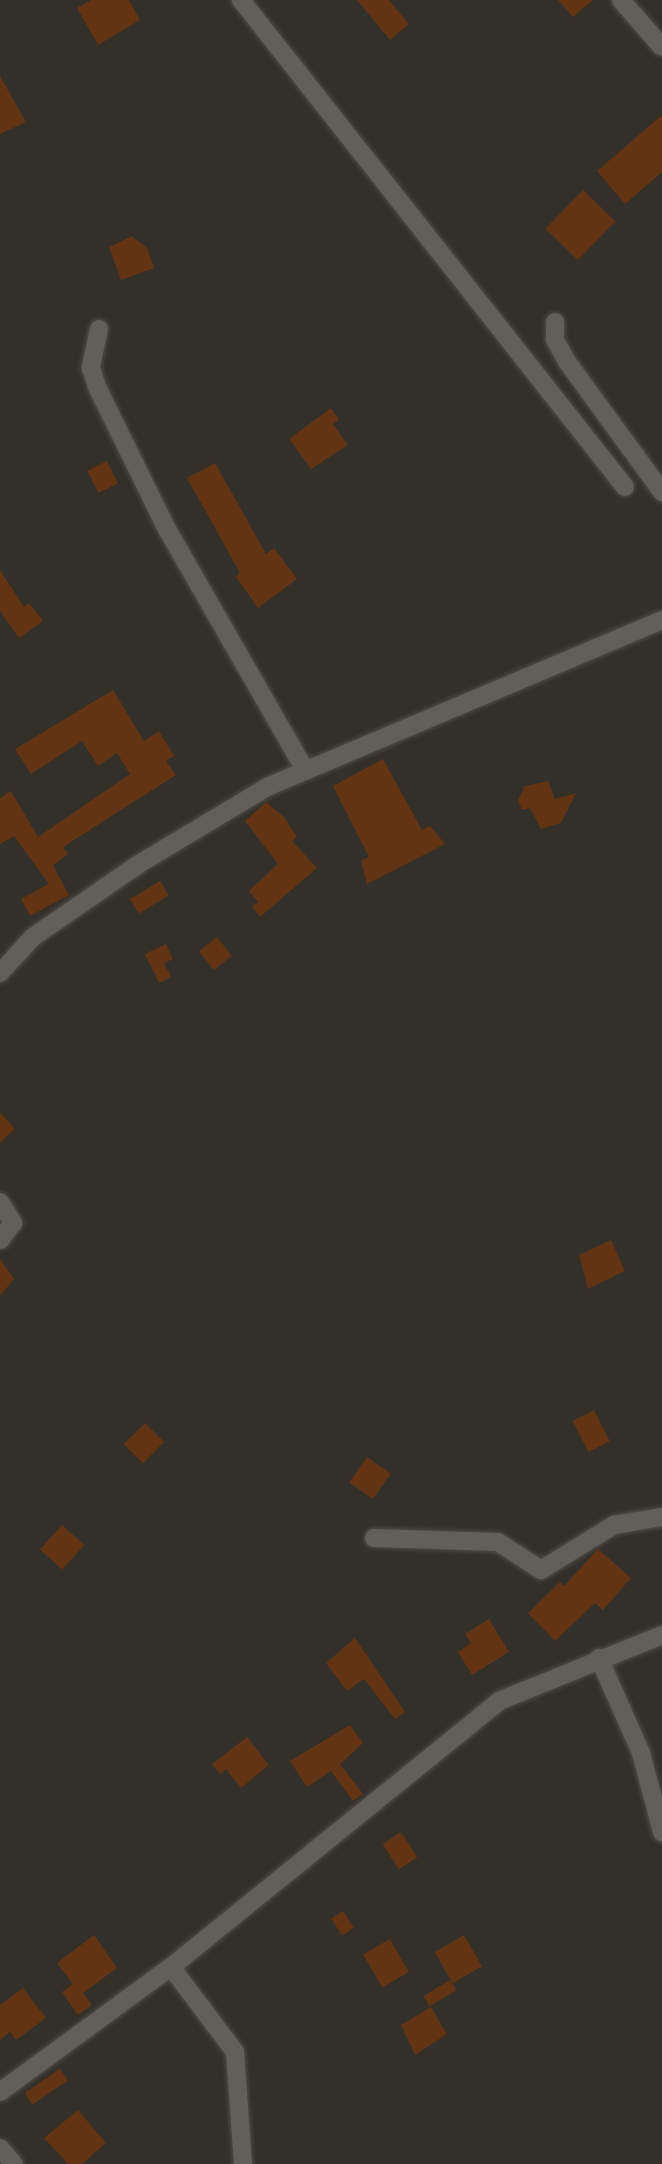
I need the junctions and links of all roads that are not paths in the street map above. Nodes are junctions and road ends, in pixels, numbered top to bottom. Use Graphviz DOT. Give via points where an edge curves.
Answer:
graph roads {
  1 [pos="241,0"];
  2 [pos="621,0"];
  3 [pos="662,47"];
  4 [pos="555,322"];
  5 [pos="99,329"];
  6 [pos="625,487"];
  7 [pos="662,492"];
  8 [pos="662,620"];
  9 [pos="305,770"];
  10 [pos="0,972"];
  11 [pos="0,1202"];
  12 [pos="0,1240"];
  13 [pos="662,1517"];
  14 [pos="374,1538"];
  15 [pos="662,1635"];
  16 [pos="598,1658"];
  17 [pos="662,1832"];
  18 [pos="171,1967"];
  19 [pos="0,2092"];
  20 [pos="0,2148"];
  21 [pos="14,2164"];
  22 [pos="243,2164"];
  1 -- 6 [label="street"];
  2 -- 3 [label="street"];
  4 -- 7 [label="street" via="555,340 568,363"];
  5 -- 9 [label="street" via="91,368 98,389 179,551"];
  8 -- 9 [label="street"];
  9 -- 10 [label="street" via="139,864 33,937"];
  11 -- 12 [label="street" via="13,1223"];
  13 -- 14 [label="street" via="614,1525 541,1570 498,1542"];
  15 -- 16 [label="street"];
  16 -- 17 [label="street" via="641,1753"];
  16 -- 18 [label="street" via="499,1702"];
  18 -- 19 [label="street"];
  18 -- 22 [label="street" via="235,2052"];
  20 -- 21 [label="street"];
}
